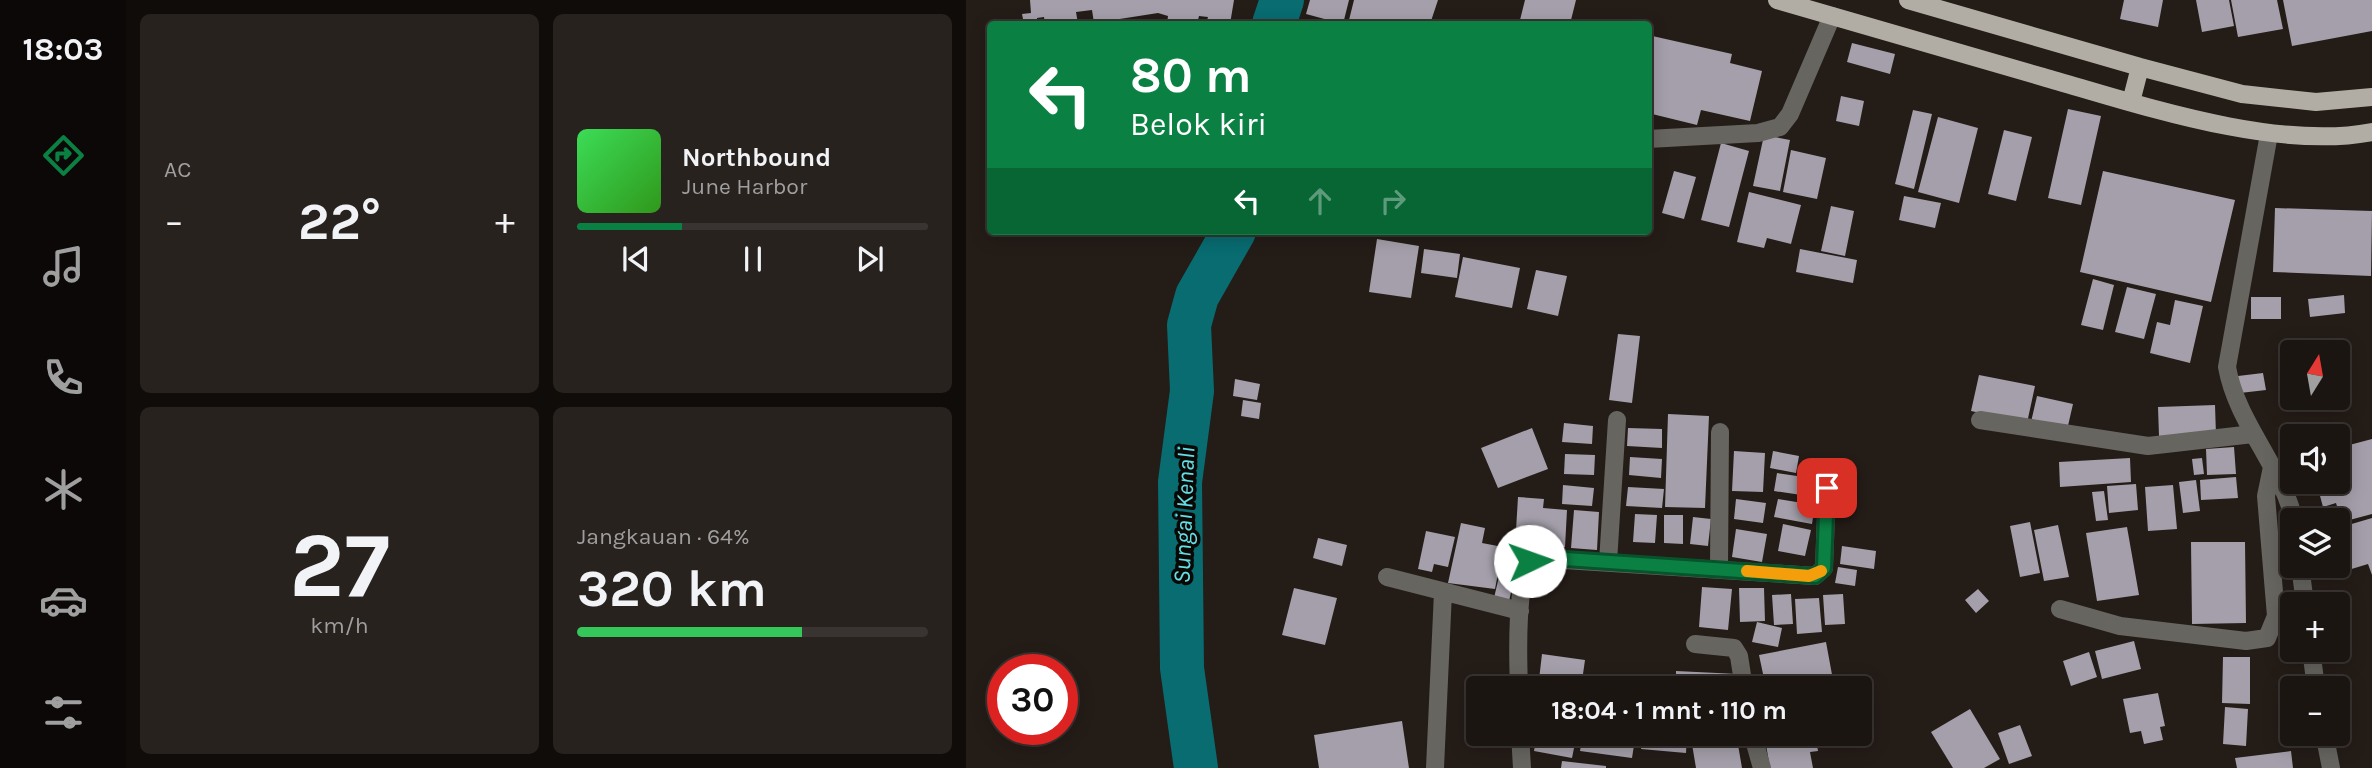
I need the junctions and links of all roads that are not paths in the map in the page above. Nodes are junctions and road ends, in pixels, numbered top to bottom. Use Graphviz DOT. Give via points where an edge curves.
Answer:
graph roads {
  1 [pos="1777,0"];
  2 [pos="1908,0"];
  3 [pos="1832,16"];
  4 [pos="2140,67"];
  5 [pos="2372,97"];
  6 [pos="2131,102"];
  7 [pos="2372,132"];
  8 [pos="2269,134"];
  9 [pos="1652,139"];
  10 [pos="1617,420"];
  11 [pos="1980,420"];
  12 [pos="1720,432"];
  13 [pos="2253,434"];
  14 [pos="2272,467"];
  15 [pos="1827,488"];
  16 [pos="2289,508"];
  17 [pos="1608,562"];
  18 [pos="1719,569"];
  19 [pos="1387,577"];
  20 [pos="1444,592"];
  21 [pos="2060,609"];
  22 [pos="1520,611"];
  23 [pos="1695,644"];
  24 [pos="1519,676"];
  25 [pos="1742,676"];
  26 [pos="1521,746"];
  27 [pos="1756,746"];
  28 [pos="2327,746"];
  29 [pos="1435,768"];
  30 [pos="1522,768"];
  31 [pos="1762,768"];
  32 [pos="2331,768"];
  1 -- 3 [label="main road"];
  2 -- 4 [label="main road"];
  3 -- 6 [label="main road"];
  3 -- 9 [label="street" via="1790,114 1780,127 1758,134"];
  4 -- 5 [label="main road" via="2242,94 2316,102"];
  4 -- 6 [label="main road"];
  6 -- 8 [label="main road"];
  7 -- 8 [label="main road" via="2303,137"];
  8 -- 13 [label="street" via="2227,367 2231,388"];
  10 -- 17 [label="street"];
  11 -- 13 [label="street" via="2148,446"];
  12 -- 18 [label="street"];
  13 -- 14 [label="street"];
  14 -- 16 [label="street"];
  14 -- 21 [label="street" via="2266,496 2276,616 2267,638 2246,641 2120,626"];
  15 -- 18 [label="street" via="1826,548 1819,574"];
  17 -- 18 [label="street"];
  17 -- 22 [label="street" via="1533,558 1525,569"];
  19 -- 20 [label="street"];
  20 -- 22 [label="street"];
  20 -- 29 [label="street"];
  22 -- 24 [label="street"];
  23 -- 25 [label="street" via="1734,648"];
  26 -- 30 [label="street"];
  27 -- 31 [label="street"];
  28 -- 32 [label="street"];
}
